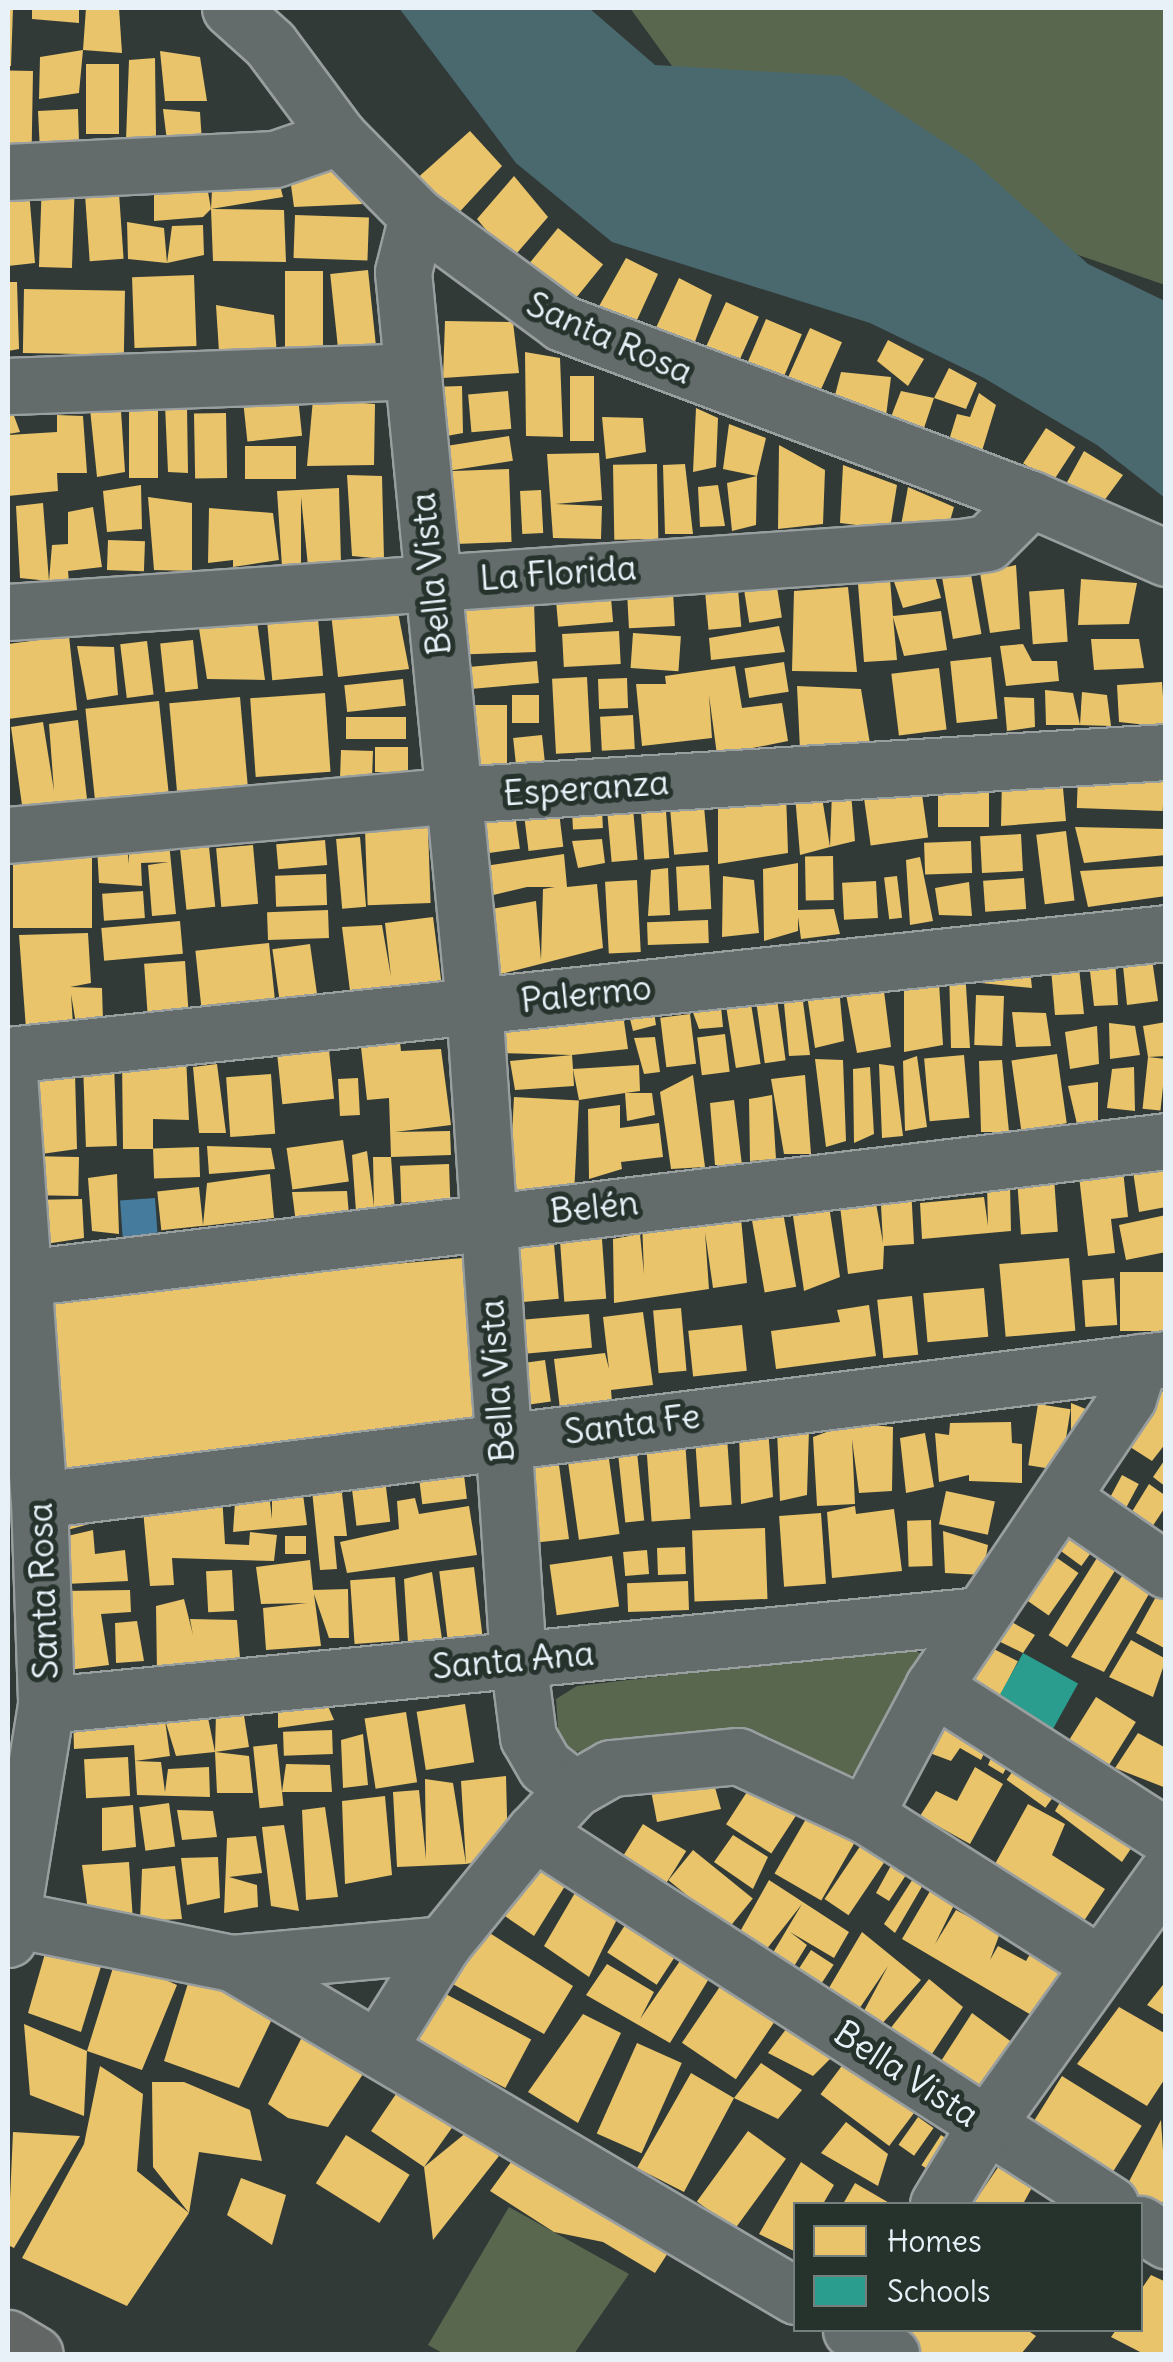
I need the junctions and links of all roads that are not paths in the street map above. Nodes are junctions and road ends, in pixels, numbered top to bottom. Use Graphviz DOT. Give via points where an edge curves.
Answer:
graph roads {
  1 [pos="230,8"];
  2 [pos="339,137"];
  3 [pos="8,172"];
  4 [pos="417,216"];
  5 [pos="411,371"];
  6 [pos="8,386"];
  7 [pos="1031,498"];
  8 [pos="1166,558"];
  9 [pos="430,580"];
  10 [pos="8,612"];
  11 [pos="1166,752"];
  12 [pos="452,796"];
  13 [pos="8,835"];
  14 [pos="1166,933"];
  15 [pos="474,1004"];
  16 [pos="8,1058"];
  17 [pos="1166,1142"];
  18 [pos="484,1218"];
  19 [pos="23,1278"];
  20 [pos="1153,1361"];
  21 [pos="501,1439"];
  22 [pos="1063,1499"];
  23 [pos="39,1500"];
  24 [pos="1166,1570"];
  25 [pos="980,1615"];
  26 [pos="518,1659"];
  27 [pos="932,1687"];
  28 [pos="46,1705"];
  29 [pos="574,1789"];
  30 [pos="865,1815"];
  31 [pos="534,1832"];
  32 [pos="1166,1836"];
  33 [pos="1166,1874"];
  34 [pos="9,1925"];
  35 [pos="443,1944"];
  36 [pos="232,1964"];
  37 [pos="1099,1964"];
  38 [pos="379,2046"];
  39 [pos="986,2125"];
  40 [pos="939,2202"];
  41 [pos="1107,2202"];
  42 [pos="1143,2226"];
  43 [pos="1166,2240"];
  44 [pos="793,2294"];
  45 [pos="8,2338"];
  46 [pos="34,2354"];
  1 -- 2 [label="street, Santa Rosa" via="270,44"];
  2 -- 3 [label="street" via="275,159"];
  2 -- 4 [label="street, Santa Rosa"];
  4 -- 5 [label="street, Bella Vista" via="402,272"];
  4 -- 7 [label="street, Santa Rosa" via="562,324"];
  5 -- 6 [label="street"];
  5 -- 9 [label="street, Bella Vista"];
  7 -- 8 [label="street, Santa Rosa"];
  7 -- 9 [label="street, La Florida" via="986,543 962,547"];
  9 -- 10 [label="street, La Florida"];
  9 -- 12 [label="street, Bella Vista"];
  11 -- 12 [label="street, Esperanza"];
  12 -- 13 [label="street, Esperanza"];
  12 -- 15 [label="street, Bella Vista"];
  14 -- 15 [label="street, Palermo"];
  15 -- 16 [label="street, Palermo"];
  15 -- 18 [label="street, Bella Vista"];
  16 -- 19 [label="street, Santa Rosa"];
  17 -- 18 [label="street, Belén"];
  18 -- 19 [label="street, Belén"];
  18 -- 21 [label="street, Bella Vista"];
  19 -- 23 [label="street, Santa Rosa"];
  20 -- 21 [label="street, Santa Fe"];
  20 -- 22 [label="street"];
  21 -- 23 [label="street, Santa Fe"];
  21 -- 26 [label="street, Bella Vista"];
  22 -- 24 [label="street"];
  22 -- 25 [label="street"];
  23 -- 28 [label="street, Santa Rosa"];
  25 -- 26 [label="street, Santa Ana"];
  25 -- 27 [label="street"];
  26 -- 28 [label="street, Santa Ana"];
  26 -- 29 [label="street, Bella Vista" via="528,1738 545,1766"];
  27 -- 30 [label="street"];
  27 -- 32 [label="street"];
  28 -- 34 [label="street, Santa Rosa"];
  29 -- 30 [label="street" via="611,1768 738,1756"];
  29 -- 31 [label="street"];
  30 -- 37 [label="street"];
  31 -- 35 [label="street"];
  31 -- 39 [label="street, Bella Vista"];
  33 -- 37 [label="street"];
  34 -- 36 [label="street"];
  35 -- 36 [label="street"];
  35 -- 38 [label="street"];
  36 -- 38 [label="street"];
  37 -- 39 [label="street"];
  38 -- 44 [label="street"];
  39 -- 40 [label="street"];
  39 -- 41 [label="street, Bella Vista"];
  42 -- 43 [label="street"];
  45 -- 46 [label="main road"];
}
